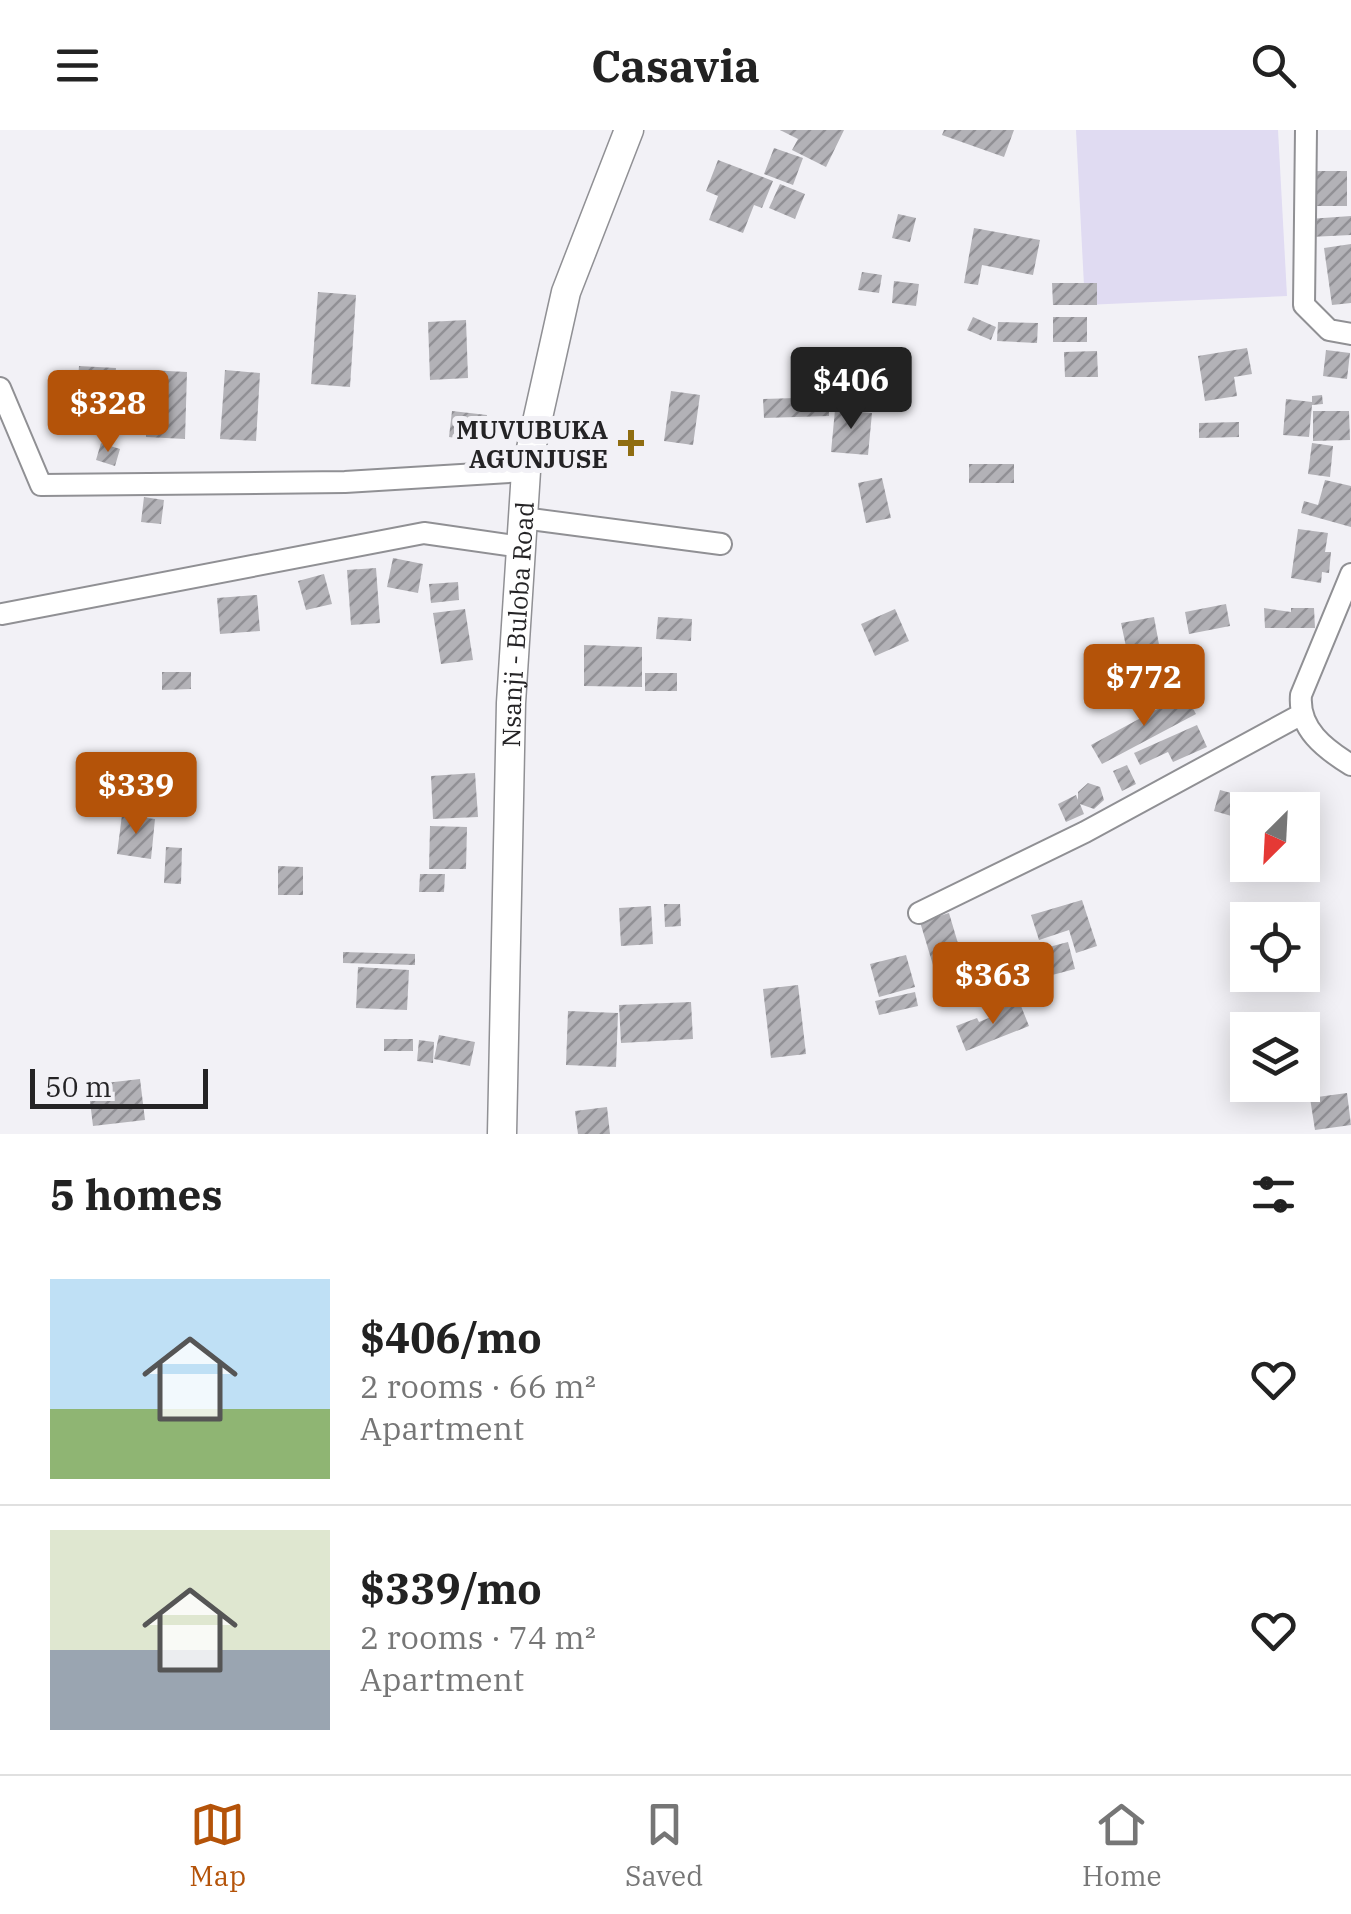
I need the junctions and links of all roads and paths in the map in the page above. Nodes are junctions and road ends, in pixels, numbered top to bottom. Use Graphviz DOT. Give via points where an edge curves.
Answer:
graph roads {
  1 [pos="629,130"];
  2 [pos="1306,130"];
  3 [pos="1351,334"];
  4 [pos="0,388"];
  5 [pos="526,471"];
  6 [pos="523,518"];
  7 [pos="721,544"];
  8 [pos="522,547"];
  9 [pos="1351,574"];
  10 [pos="2,614"];
  11 [pos="1302,714"];
  12 [pos="1351,764"];
  13 [pos="919,913"];
  14 [pos="502,1134"];
  1 -- 5 [label="main road, Nsanji - Buloba Road" via="566,292"];
  2 -- 3 [label="street" via="1304,305 1330,330"];
  4 -- 5 [label="street" via="41,485 345,482"];
  5 -- 6 [label="main road, Nsanji - Buloba Road"];
  6 -- 7 [label="street"];
  6 -- 8 [label="main road, Nsanji - Buloba Road"];
  8 -- 10 [label="street" via="424,533"];
  8 -- 14 [label="main road, Nsanji - Buloba Road"];
  9 -- 11 [label="street" via="1300,695"];
  11 -- 12 [label="street" via="1321,744"];
  11 -- 13 [label="street"];
}
